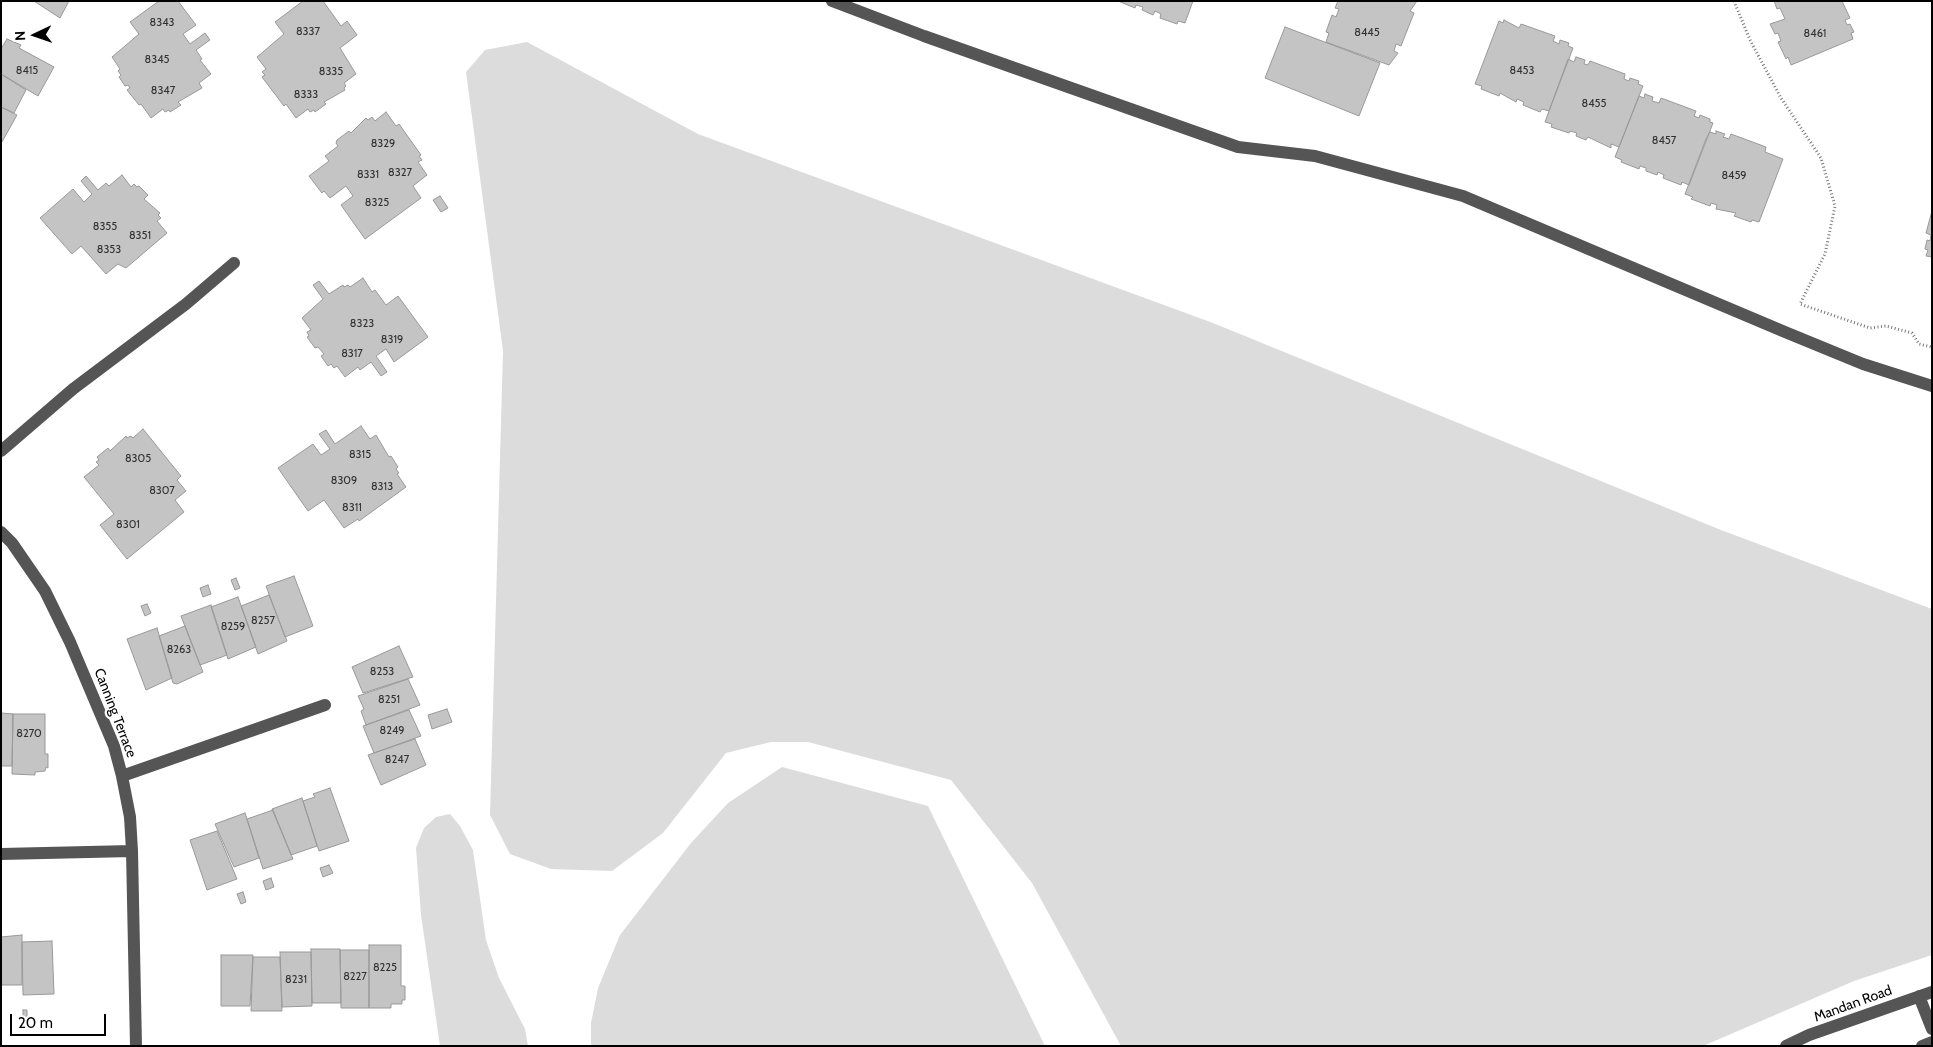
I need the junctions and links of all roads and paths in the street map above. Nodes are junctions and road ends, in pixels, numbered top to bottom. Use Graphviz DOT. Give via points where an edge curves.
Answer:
graph roads {
  1 [pos="832,1"];
  2 [pos="1734,1"];
  3 [pos="234,263"];
  4 [pos="1932,347"];
  5 [pos="1932,386"];
  6 [pos="1,451"];
  7 [pos="1,532"];
  8 [pos="325,705"];
  9 [pos="122,776"];
  10 [pos="132,851"];
  11 [pos="1,854"];
  12 [pos="1932,992"];
  13 [pos="1919,996"];
  14 [pos="1932,1029"];
  15 [pos="1932,1042"];
  16 [pos="136,1046"];
  17 [pos="1786,1046"];
  18 [pos="1922,1046"];
  1 -- 5 [label="street" via="1238,147 1315,156 1463,196 1863,364"];
  2 -- 4 [label="path" via="1750,40 1781,98 1822,158 1835,206 1826,254 1800,304 1870,328 1886,326 1912,333 1919,344"];
  3 -- 6 [label="street" via="186,304 73,389"];
  7 -- 9 [label="street, Canning Terrace" via="44,591 70,642 114,746"];
  8 -- 9 [label="street"];
  9 -- 10 [label="street, Canning Terrace" via="130,817"];
  10 -- 11 [label="street"];
  10 -- 16 [label="street, Canning Terrace"];
  12 -- 13 [label="street, Mandan Road"];
  13 -- 14 [label="street"];
  13 -- 17 [label="street, Mandan Road"];
  15 -- 18 [label="street"];
}
